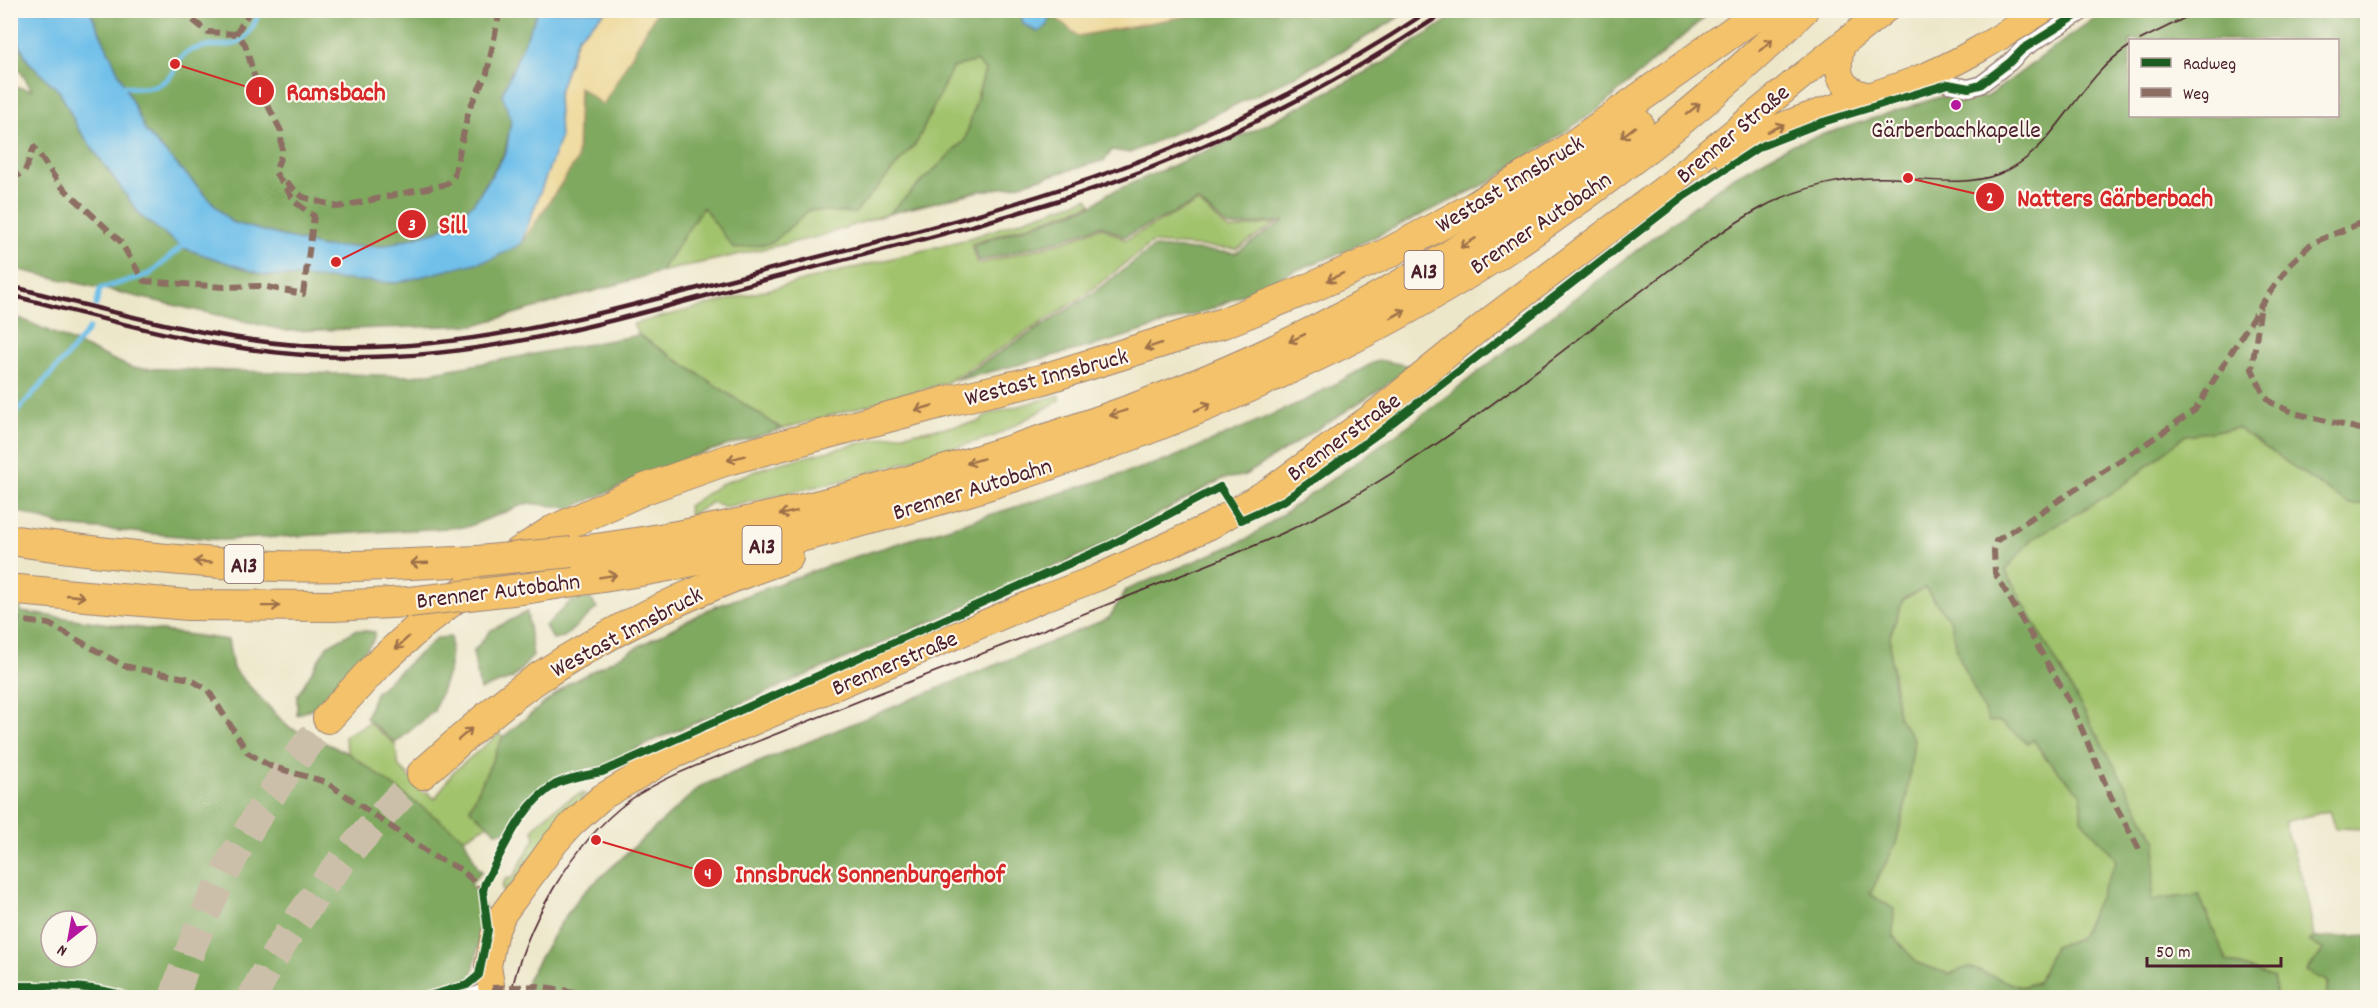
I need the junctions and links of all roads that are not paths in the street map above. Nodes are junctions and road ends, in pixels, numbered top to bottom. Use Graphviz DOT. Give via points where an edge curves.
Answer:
graph roads {
  1 [pos="1765,10"];
  2 [pos="1803,10"];
  3 [pos="1886,10"];
  4 [pos="2043,10"];
  5 [pos="2085,10"];
  6 [pos="1842,45"];
  7 [pos="1939,69"];
  8 [pos="1872,96"];
  9 [pos="1669,185"];
  10 [pos="990,484"];
  11 [pos="10,540"];
  12 [pos="18,590"];
  13 [pos="328,718"];
  14 [pos="422,774"];
  15 [pos="485,994"];
  1 -- 11 [label="highway, Brenner Autobahn / A13, one-way, bridge" via="1628,132 1527,206 1400,284 1340,317 1170,395 905,483 707,531 572,552 478,561 279,566 106,553"];
  1 -- 13 [label="highway, Westast Innsbruck / A13, one-way" via="1561,154 1388,253 1310,288 1223,323 1051,377 728,460 645,489 552,531 487,573 420,626"];
  10 -- 2 [label="highway, Brenner Autobahn / A13, one-way" via="1170,421 1341,344 1402,312 1548,220 1638,154 1728,80"];
  3 -- 6 [label="main road, Brenner Straße"];
  4 -- 7 [label="main road"];
  5 -- 7 [label="street" via="2023,49 1980,85 1969,88 1948,84"];
  6 -- 8 [label="main road" via="1837,68 1842,81 1852,91"];
  6 -- 9 [label="main road, Brenner Straße"];
  7 -- 8 [label="main road"];
  9 -- 8 [label="main road, Brenner Straße, one-way" via="1733,148 1776,129"];
  9 -- 15 [label="main road, Brennerstraße" via="1441,359 1292,458 1190,518 1044,598 670,757 602,797 572,824 539,865"];
  12 -- 10 [label="highway, Brenner Autobahn / A13, one-way, bridge" via="188,605 409,602 676,565 798,537"];
  14 -- 10 [label="highway, Westast Innsbruck / A13, one-way" via="537,678 632,623 739,573"];
}
